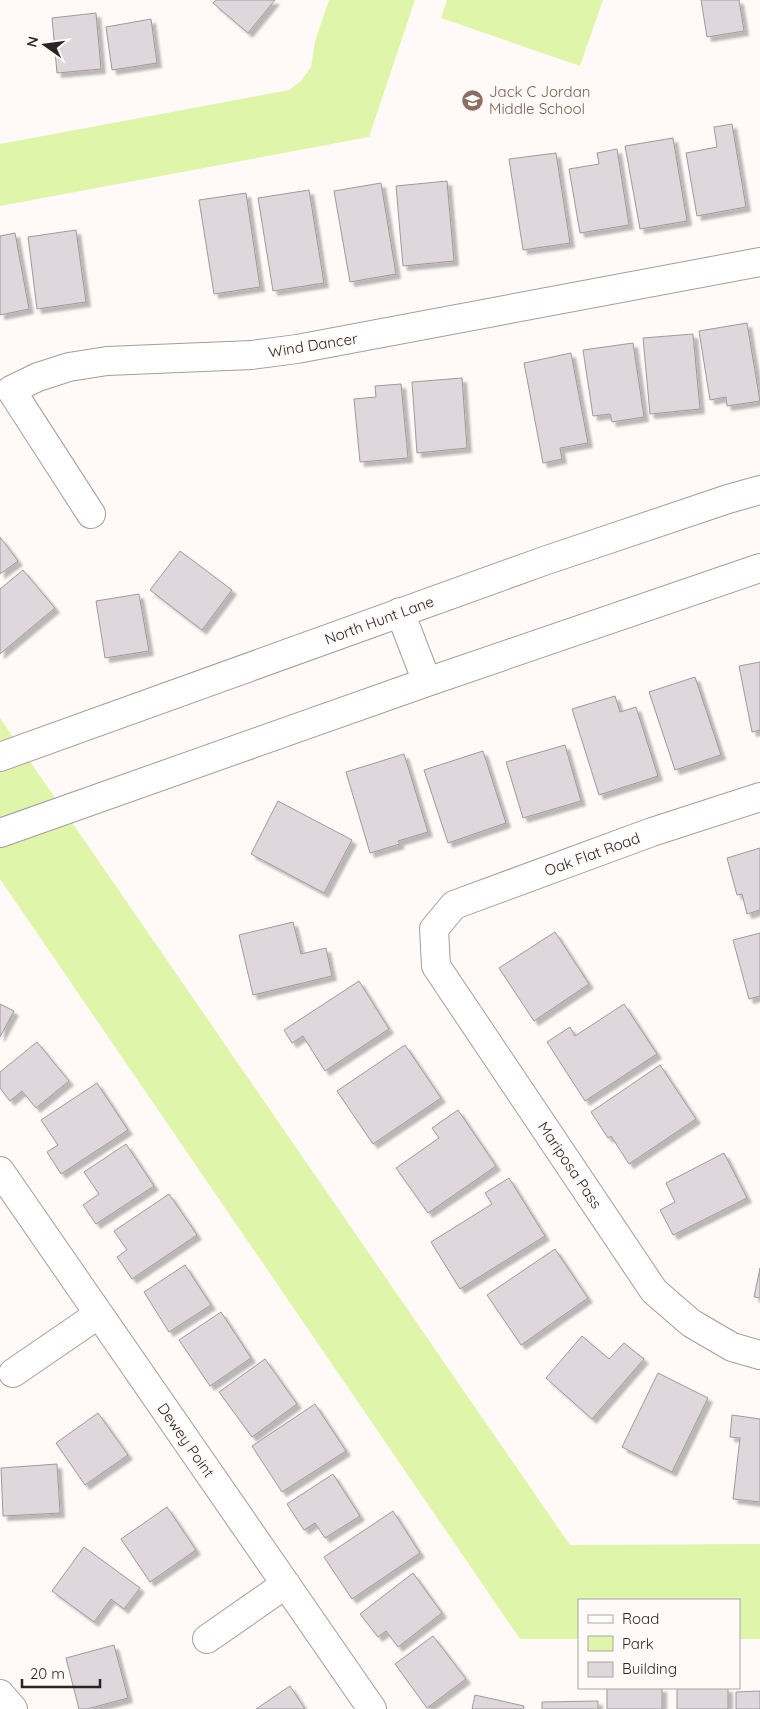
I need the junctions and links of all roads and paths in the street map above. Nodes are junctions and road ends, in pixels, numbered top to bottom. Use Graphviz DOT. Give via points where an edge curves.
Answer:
graph roads {
  1 [pos="760,262"];
  2 [pos="760,490"];
  3 [pos="91,514"];
  4 [pos="760,568"];
  5 [pos="400,612"];
  6 [pos="427,682"];
  7 [pos="0,757"];
  8 [pos="760,797"];
  9 [pos="0,833"];
  10 [pos="434,929"];
  11 [pos="0,1171"];
  12 [pos="99,1314"];
  13 [pos="760,1355"];
  14 [pos="13,1373"];
  15 [pos="286,1584"];
  16 [pos="206,1639"];
  17 [pos="0,1694"];
  18 [pos="13,1709"];
  19 [pos="372,1709"];
  1 -- 3 [label="street, Wind Dancer" via="297,349 252,355 107,361 69,366 38,376 12,390"];
  2 -- 5 [label="street, North Hunt Lane"];
  4 -- 6 [label="street"];
  5 -- 6 [label="street"];
  5 -- 7 [label="street, North Hunt Lane"];
  6 -- 9 [label="street"];
  8 -- 10 [label="street, Oak Flat Road" via="652,832 454,905"];
  10 -- 13 [label="street, Mariposa Pass" via="436,966 654,1290 690,1323 732,1347"];
  11 -- 12 [label="street, Dewey Point"];
  12 -- 14 [label="street"];
  12 -- 15 [label="street, Dewey Point"];
  15 -- 16 [label="street"];
  15 -- 19 [label="street, Dewey Point"];
  17 -- 18 [label="street"];
}
